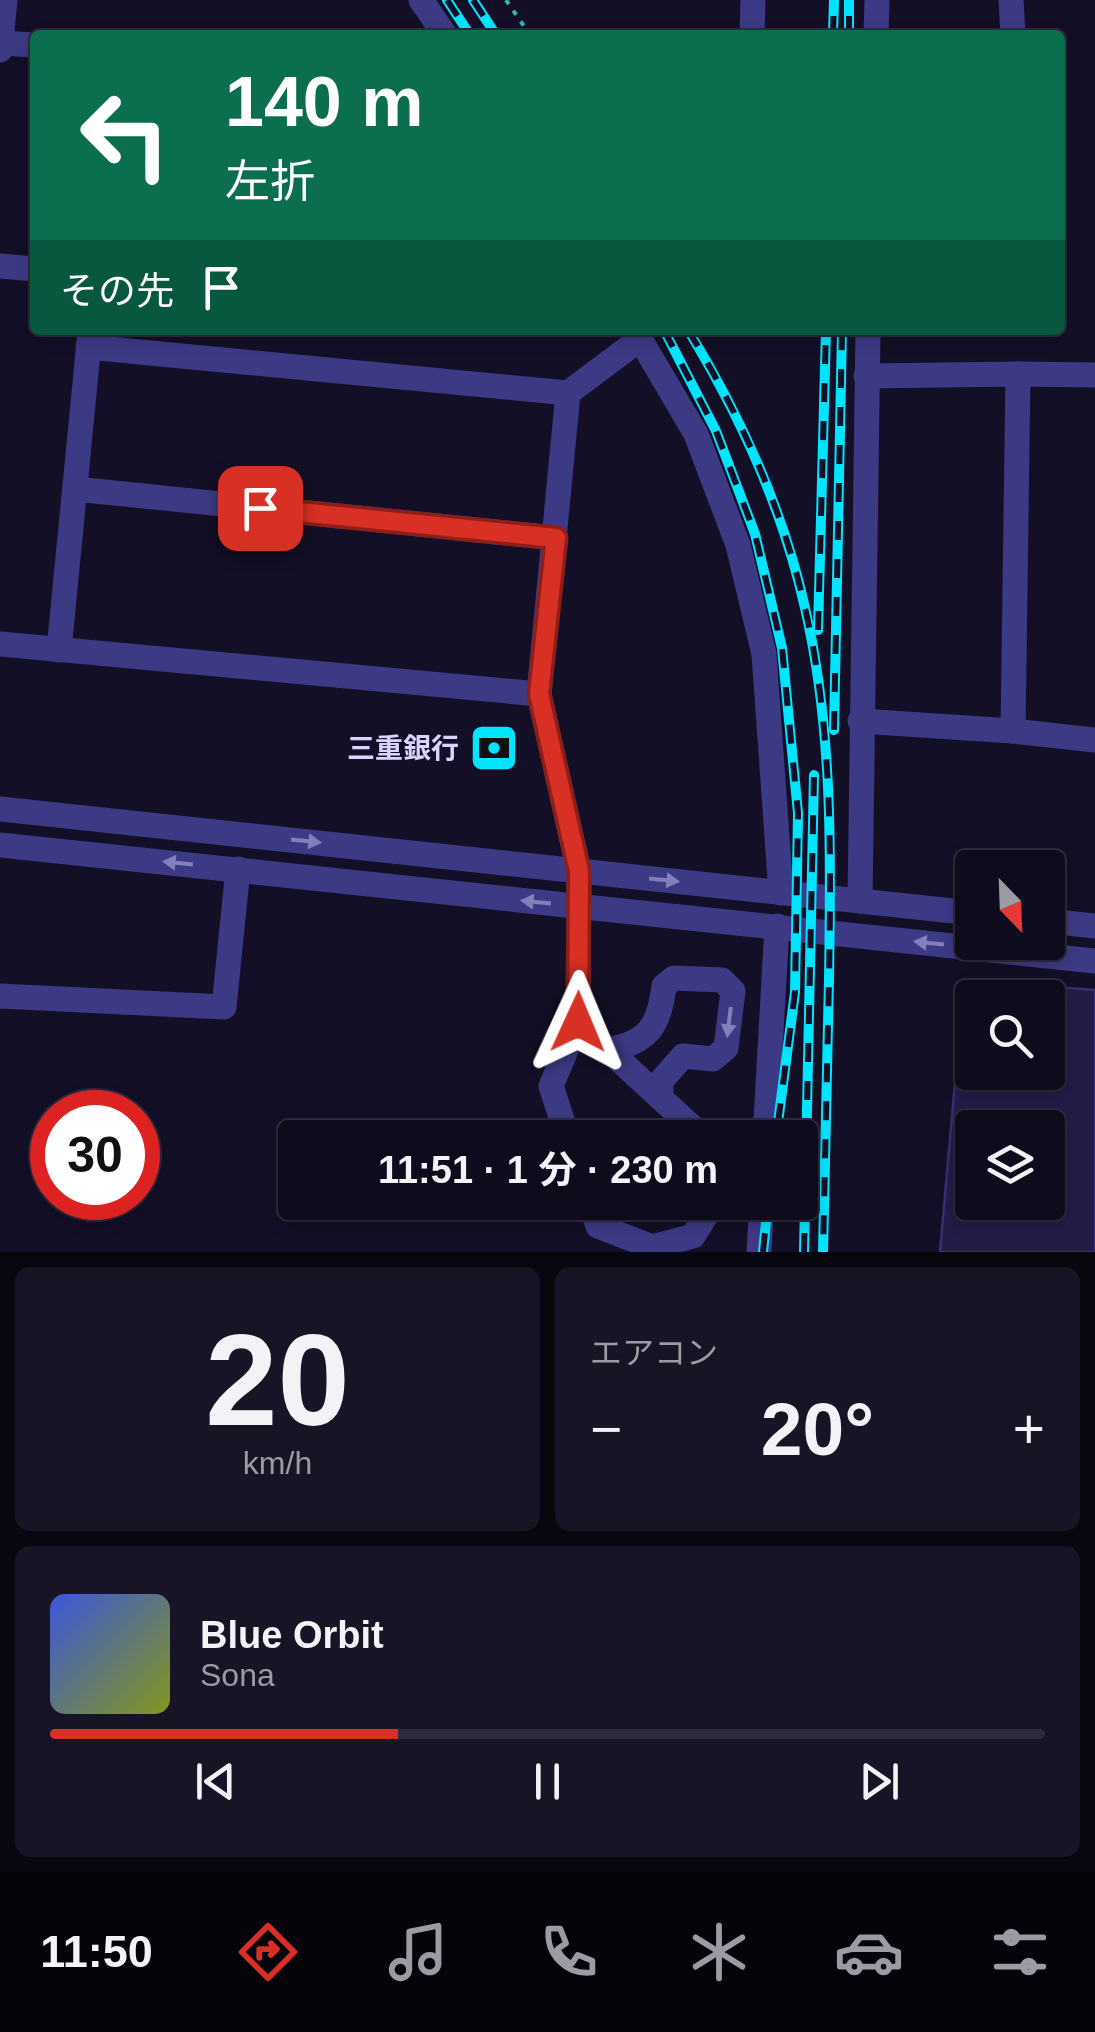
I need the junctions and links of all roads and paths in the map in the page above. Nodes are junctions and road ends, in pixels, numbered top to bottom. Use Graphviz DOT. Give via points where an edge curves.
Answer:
graph roads {
  1 [pos="5,0"];
  2 [pos="421,0"];
  3 [pos="506,0"];
  4 [pos="753,0"];
  5 [pos="877,0"];
  6 [pos="1011,0"];
  7 [pos="442,30"];
  8 [pos="527,30"];
  9 [pos="752,30"];
  10 [pos="876,30"];
  11 [pos="1013,30"];
  12 [pos="30,45"];
  13 [pos="0,47"];
  14 [pos="0,266"];
  15 [pos="30,269"];
  16 [pos="637,335"];
  17 [pos="639,335"];
  18 [pos="868,335"];
  19 [pos="89,339"];
  20 [pos="1018,374"];
  21 [pos="1095,375"];
  22 [pos="866,376"];
  23 [pos="568,393"];
  24 [pos="75,489"];
  25 [pos="556,538"];
  26 [pos="0,644"];
  27 [pos="59,650"];
  28 [pos="539,694"];
  29 [pos="860,721"];
  30 [pos="1013,731"];
  31 [pos="1095,740"];
  32 [pos="0,808"];
  33 [pos="0,846"];
  34 [pos="238,869"];
  35 [pos="579,871"];
  36 [pos="780,893"];
  37 [pos="860,901"];
  38 [pos="580,907"];
  39 [pos="955,911"];
  40 [pos="1065,923"];
  41 [pos="776,926"];
  42 [pos="1095,926"];
  43 [pos="1095,961"];
  44 [pos="0,996"];
  45 [pos="578,1022"];
  46 [pos="653,1026"];
  47 [pos="608,1050"];
  48 [pos="683,1056"];
  49 [pos="661,1098"];
  50 [pos="562,1120"];
  51 [pos="685,1120"];
  52 [pos="766,1120"];
  53 [pos="596,1220"];
  54 [pos="703,1220"];
  55 [pos="761,1220"];
  56 [pos="759,1252"];
  1 -- 13 [label="street"];
  2 -- 7 [label="street"];
  3 -- 8 [label="path"];
  4 -- 9 [label="street"];
  5 -- 10 [label="street"];
  6 -- 11 [label="street"];
  12 -- 13 [label="street"];
  14 -- 15 [label="street"];
  16 -- 23 [label="street"];
  17 -- 36 [label="street" via="696,434 738,545 764,654"];
  18 -- 22 [label="street"];
  19 -- 23 [label="street"];
  19 -- 24 [label="street"];
  20 -- 21 [label="street"];
  20 -- 22 [label="street"];
  20 -- 30 [label="street"];
  22 -- 29 [label="street"];
  23 -- 25 [label="street"];
  24 -- 25 [label="street"];
  24 -- 27 [label="street"];
  25 -- 28 [label="street"];
  26 -- 27 [label="street"];
  27 -- 28 [label="street"];
  28 -- 35 [label="street"];
  29 -- 30 [label="street"];
  29 -- 37 [label="street"];
  30 -- 31 [label="street"];
  32 -- 35 [label="street, one-way"];
  34 -- 33 [label="street, one-way"];
  38 -- 34 [label="street, one-way"];
  34 -- 44 [label="street" via="224,1007"];
  35 -- 36 [label="street, one-way"];
  35 -- 38 [label="street"];
  36 -- 37 [label="street"];
  37 -- 39 [label="street"];
  38 -- 41 [label="street"];
  38 -- 45 [label="street"];
  40 -- 42 [label="street"];
  43 -- 41 [label="street, one-way"];
  41 -- 52 [label="street"];
  45 -- 47 [label="street"];
  45 -- 50 [label="street" via="551,1086"];
  46 -- 47 [label="street" via="632,1045"];
  46 -- 48 [label="street"];
  46 -- 48 [label="street, one-way" via="664,986 674,978 722,980 733,991 726,1048 713,1059"];
  47 -- 49 [label="street"];
  48 -- 49 [label="street" via="661,1081"];
  49 -- 51 [label="street"];
  53 -- 54 [label="street" via="652,1247 693,1236"];
  55 -- 56 [label="street"];
}
